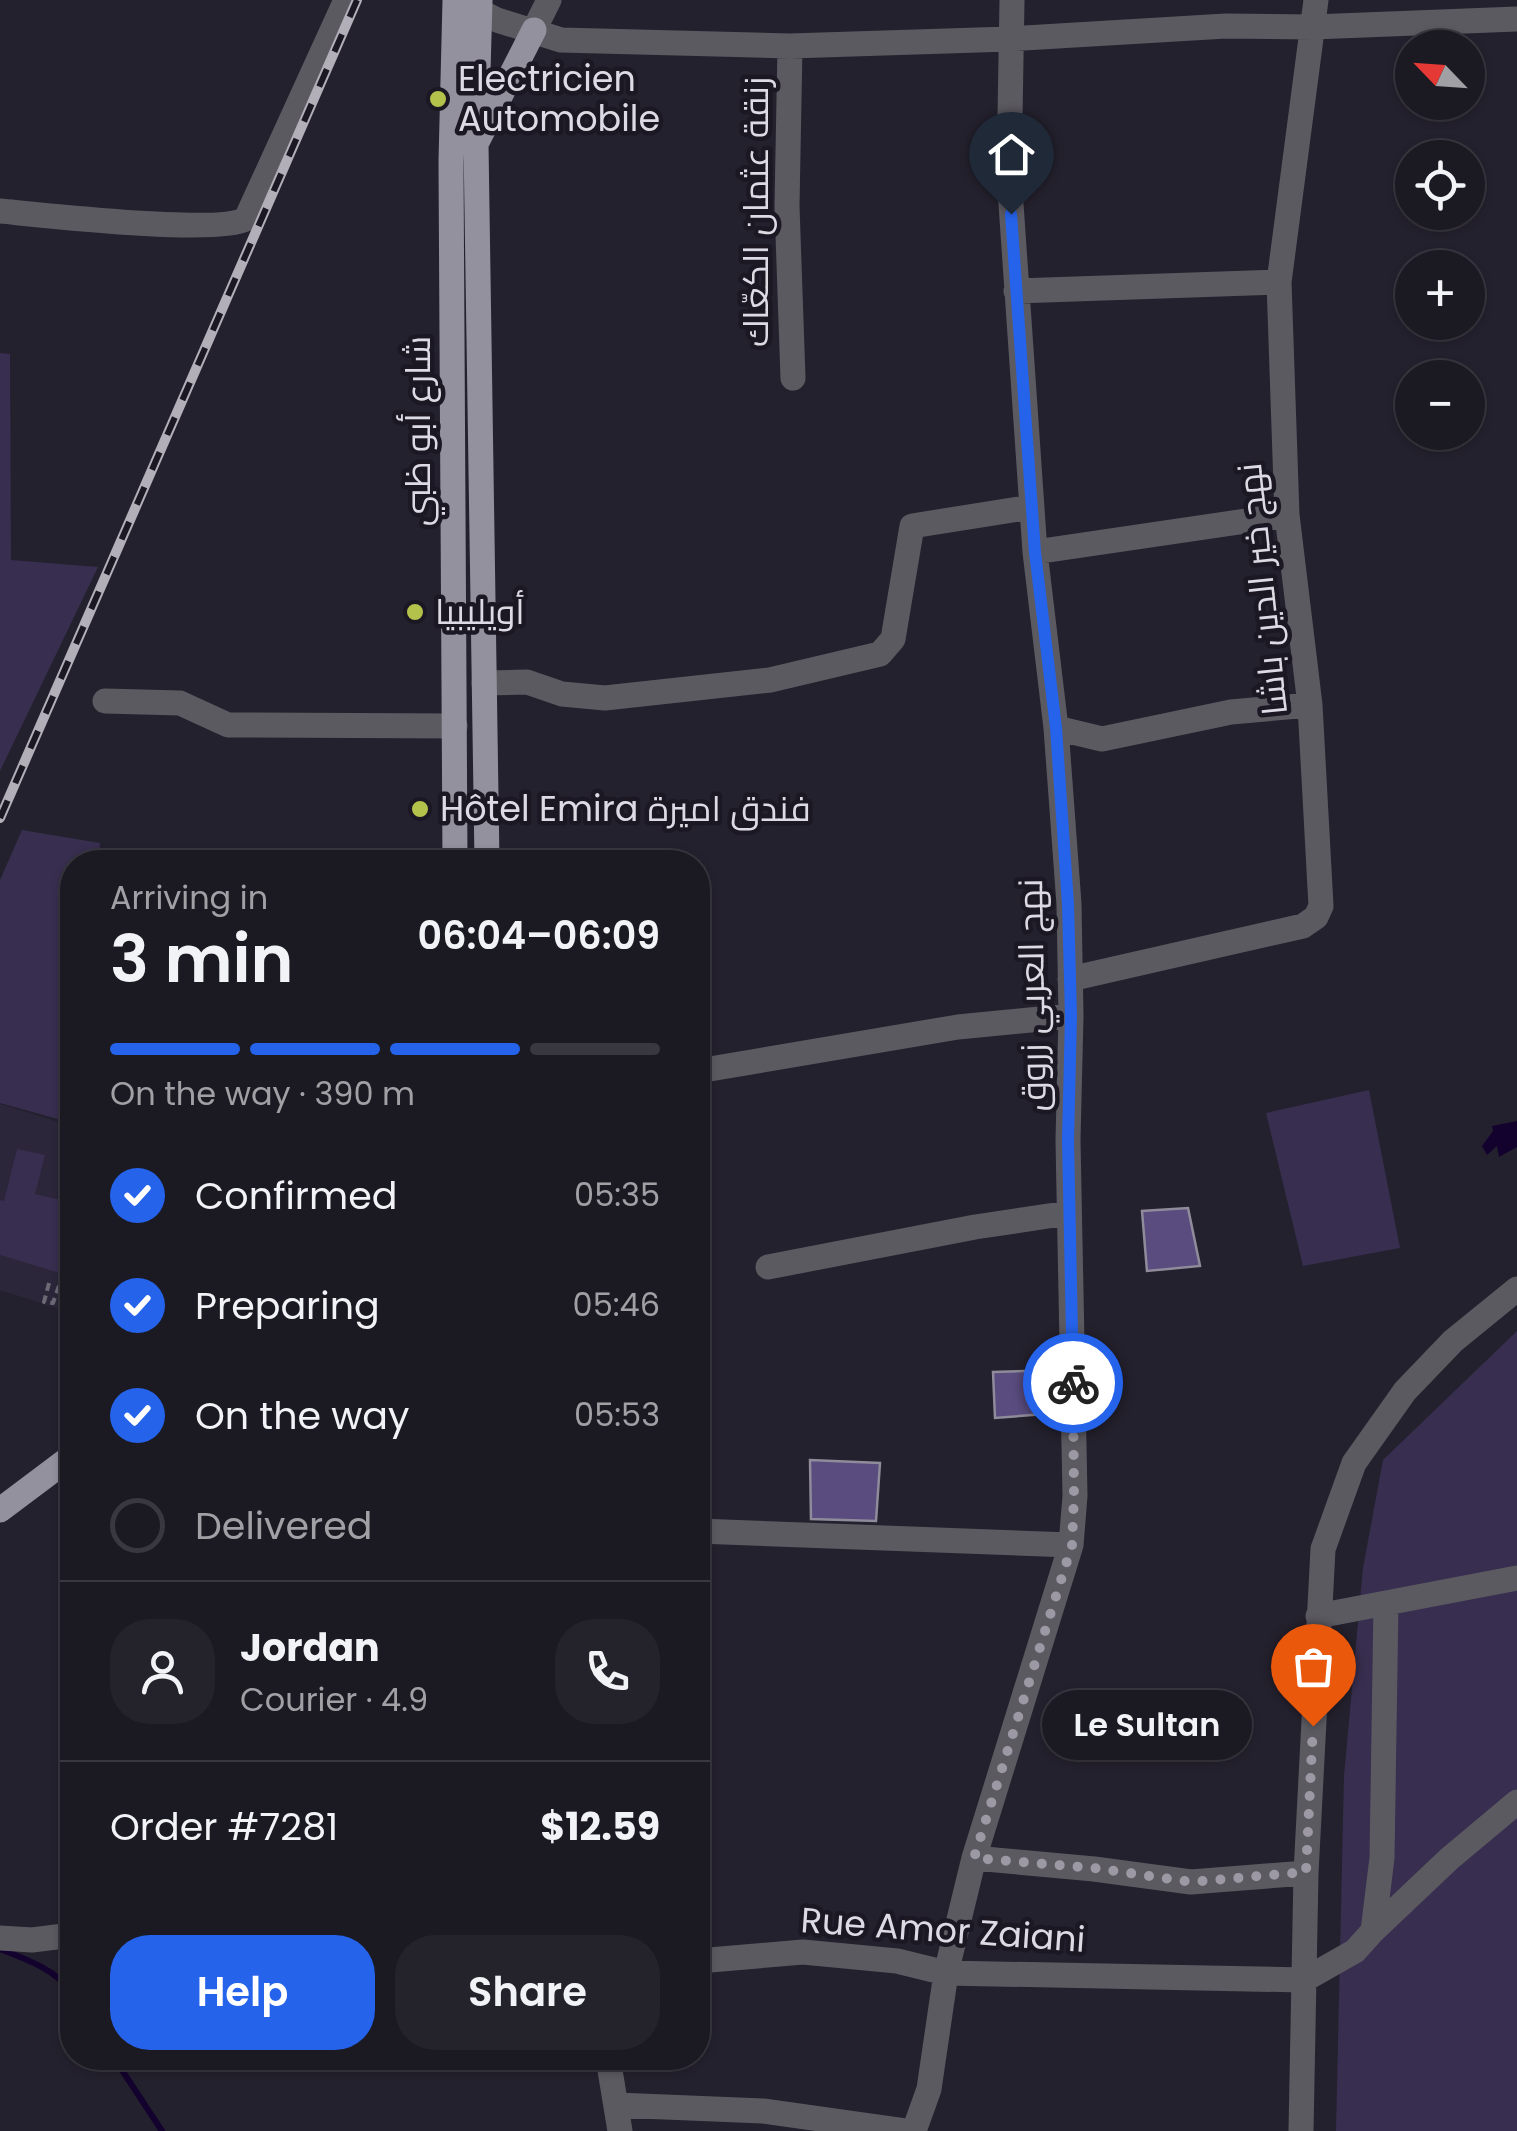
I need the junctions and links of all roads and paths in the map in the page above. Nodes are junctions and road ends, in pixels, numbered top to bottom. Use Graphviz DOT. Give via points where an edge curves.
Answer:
graph roads {
  1 [pos="346,0"];
  2 [pos="549,0"];
  3 [pos="1012,0"];
  4 [pos="1316,0"];
  5 [pos="468,2"];
  6 [pos="1517,19"];
  7 [pos="1314,27"];
  8 [pos="534,30"];
  9 [pos="1009,39"];
  10 [pos="790,46"];
  11 [pos="476,144"];
  12 [pos="0,211"];
  13 [pos="1279,282"];
  14 [pos="1016,291"];
  15 [pos="792,378"];
  16 [pos="1032,506"];
  17 [pos="1287,515"];
  18 [pos="1035,552"];
  19 [pos="454,586"];
  20 [pos="483,586"];
  21 [pos="484,683"];
  22 [pos="105,702"];
  23 [pos="1310,705"];
  24 [pos="455,726"];
  25 [pos="1056,728"];
  26 [pos="455,850"];
  27 [pos="487,850"];
  28 [pos="1070,979"];
  29 [pos="1071,1016"];
  30 [pos="710,1069"];
  31 [pos="1068,1213"];
  32 [pos="768,1267"];
  33 [pos="49,1282"];
  34 [pos="60,1282"];
  35 [pos="1517,1288"];
  36 [pos="60,1465"];
  37 [pos="0,1510"];
  38 [pos="710,1532"];
  39 [pos="1072,1545"];
  40 [pos="1516,1579"];
  41 [pos="1386,1603"];
  42 [pos="1318,1616"];
  43 [pos="1517,1802"];
  44 [pos="974,1858"];
  45 [pos="1306,1872"];
  46 [pos="1373,1930"];
  47 [pos="60,1936"];
  48 [pos="0,1938"];
  49 [pos="710,1959"];
  50 [pos="946,1973"];
  51 [pos="1304,1980"];
  52 [pos="610,2070"];
  53 [pos="618,2118"];
  54 [pos="904,2131"];
  55 [pos="914,2131"];
  56 [pos="1301,2131"];
  1 -- 12 [label="street" via="246,218 238,223 197,226"];
  2 -- 8 [label="street"];
  3 -- 9 [label="street, نهج العربي زروق"];
  4 -- 7 [label="street, نهج خير الدين باشا"];
  5 -- 8 [label="street"];
  5 -- 11 [label="main road, شارع أبو ظبي"];
  5 -- 19 [label="main road, شارع أبو ظبي" via="451,161"];
  6 -- 7 [label="street"];
  7 -- 9 [label="street"];
  7 -- 13 [label="street, نهج خير الدين باشا"];
  8 -- 10 [label="street" via="560,40"];
  8 -- 11 [label="main road"];
  9 -- 10 [label="street"];
  9 -- 14 [label="street, نهج العربي زروق"];
  10 -- 15 [label="street, زنقة عثمان الكعّاك"];
  11 -- 20 [label="main road, شارع أبو ظبي"];
  13 -- 14 [label="street"];
  13 -- 17 [label="street, نهج خير الدين باشا"];
  14 -- 16 [label="street, نهج العربي زروق"];
  16 -- 18 [label="street, نهج العربي زروق"];
  16 -- 21 [label="street" via="912,526 893,638 880,654 770,680 605,698 528,682"];
  17 -- 18 [label="street"];
  17 -- 23 [label="street, نهج خير الدين باشا"];
  18 -- 25 [label="street, نهج العربي زروق"];
  19 -- 20 [label="main road"];
  19 -- 24 [label="main road, شارع أبو ظبي"];
  20 -- 21 [label="main road, شارع أبو ظبي"];
  21 -- 27 [label="main road, شارع أبو ظبي"];
  22 -- 24 [label="street" via="180,703 228,725"];
  23 -- 25 [label="street" via="1232,712 1102,739"];
  23 -- 28 [label="street, نهج خير الدين باشا" via="1321,906 1316,916 1304,926"];
  24 -- 26 [label="main road, شارع أبو ظبي"];
  25 -- 28 [label="street, نهج العربي زروق"];
  28 -- 29 [label="street, نهج العربي زروق"];
  29 -- 30 [label="street" via="958,1027"];
  29 -- 31 [label="street, نهج العربي زروق"];
  31 -- 32 [label="street"];
  31 -- 39 [label="street, نهج العربي زروق"];
  33 -- 34 [label="path" via="44,1302 53,1304"];
  35 -- 42 [label="street" via="1405,1391 1354,1463 1322,1549"];
  36 -- 37 [label="main road"];
  38 -- 39 [label="street"];
  39 -- 44 [label="street, نهج العربي زروق"];
  40 -- 41 [label="street"];
  41 -- 42 [label="street"];
  41 -- 46 [label="street" via="1382,1858"];
  42 -- 45 [label="street"];
  43 -- 46 [label="street"];
  44 -- 45 [label="street" via="1191,1882"];
  44 -- 50 [label="street, نهج العربي زروق"];
  45 -- 51 [label="street"];
  46 -- 51 [label="street" via="1356,1951"];
  47 -- 48 [label="street"];
  49 -- 50 [label="street, Rue Amor Zaiani" via="802,1952"];
  50 -- 51 [label="street, Rue Amor Zaiani"];
  50 -- 55 [label="street, نهج العربي زروق" via="934,2066"];
  51 -- 56 [label="street"];
  52 -- 53 [label="street"];
  53 -- 54 [label="street" via="762,2110"];
}
